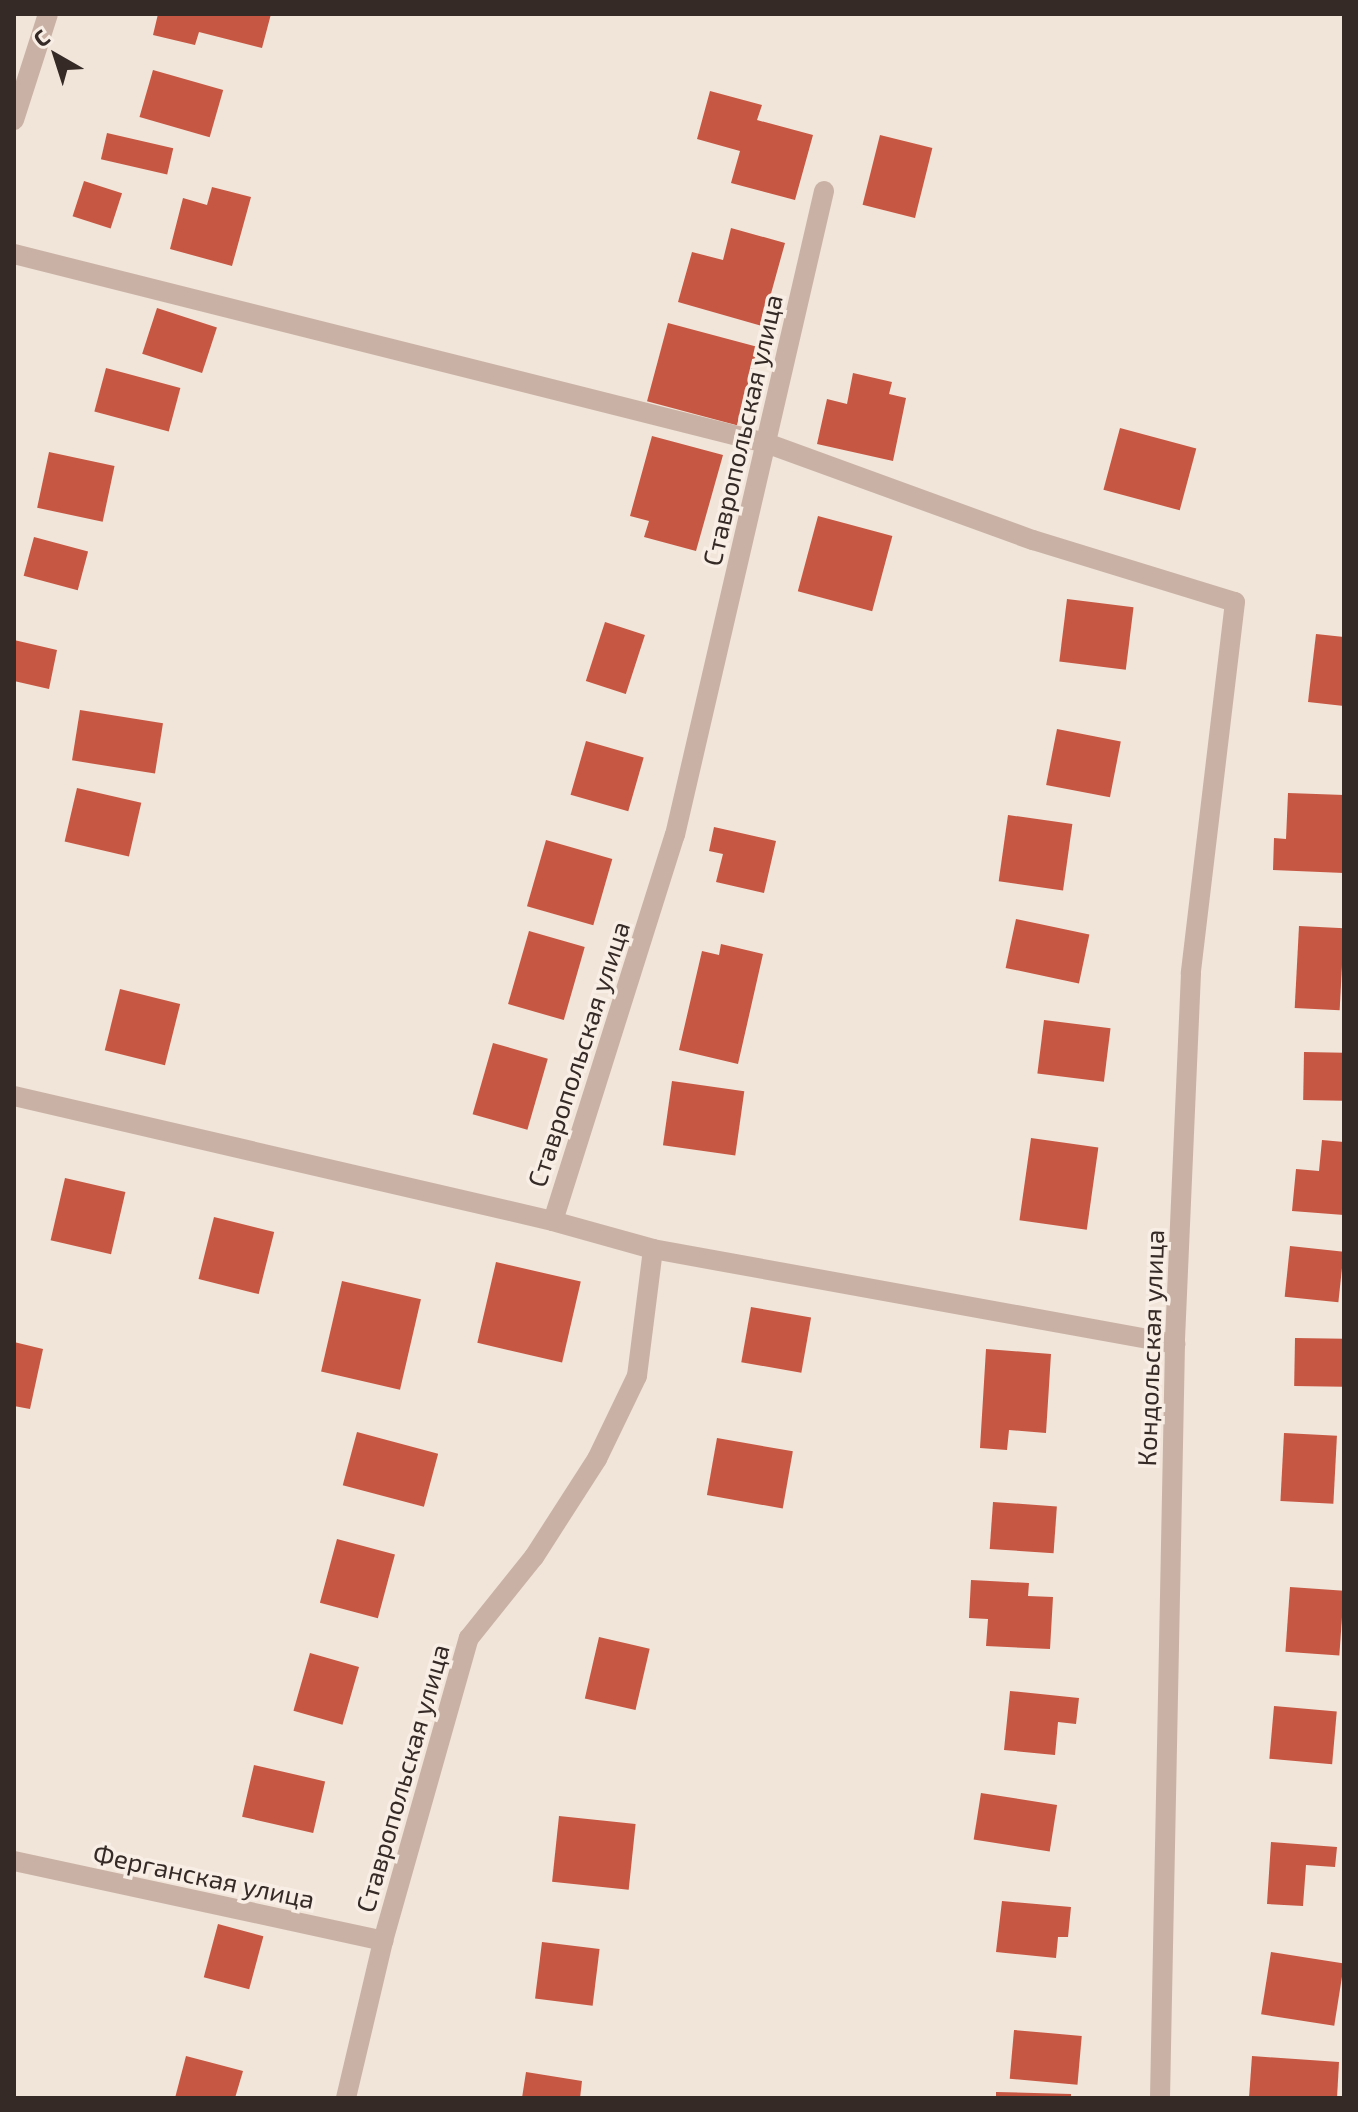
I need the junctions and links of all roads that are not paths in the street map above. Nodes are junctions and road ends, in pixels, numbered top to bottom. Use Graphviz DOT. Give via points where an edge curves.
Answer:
graph roads {
  1 [pos="48,14"];
  2 [pos="14,120"];
  3 [pos="824,191"];
  4 [pos="14,254"];
  5 [pos="766,443"];
  6 [pos="14,1096"];
  7 [pos="553,1221"];
  8 [pos="653,1249"];
  9 [pos="1175,1344"];
  10 [pos="14,1861"];
  11 [pos="383,1941"];
  12 [pos="346,2098"];
  13 [pos="1160,2098"];
  1 -- 2 [label="street"];
  3 -- 5 [label="street, Ставропольская улица"];
  4 -- 5 [label="street"];
  5 -- 7 [label="street, Ставропольская улица" via="675,835"];
  5 -- 9 [label="street, Кондольская улица" via="1033,540 1235,602 1191,973"];
  6 -- 7 [label="street"];
  7 -- 8 [label="street, Ставропольская улица"];
  8 -- 9 [label="street"];
  8 -- 11 [label="street, Ставропольская улица" via="637,1376 597,1459 534,1557 469,1638"];
  9 -- 13 [label="street, Кондольская улица"];
  10 -- 11 [label="street, Ферганская улица"];
  11 -- 12 [label="street, Ставропольская улица"];
}
